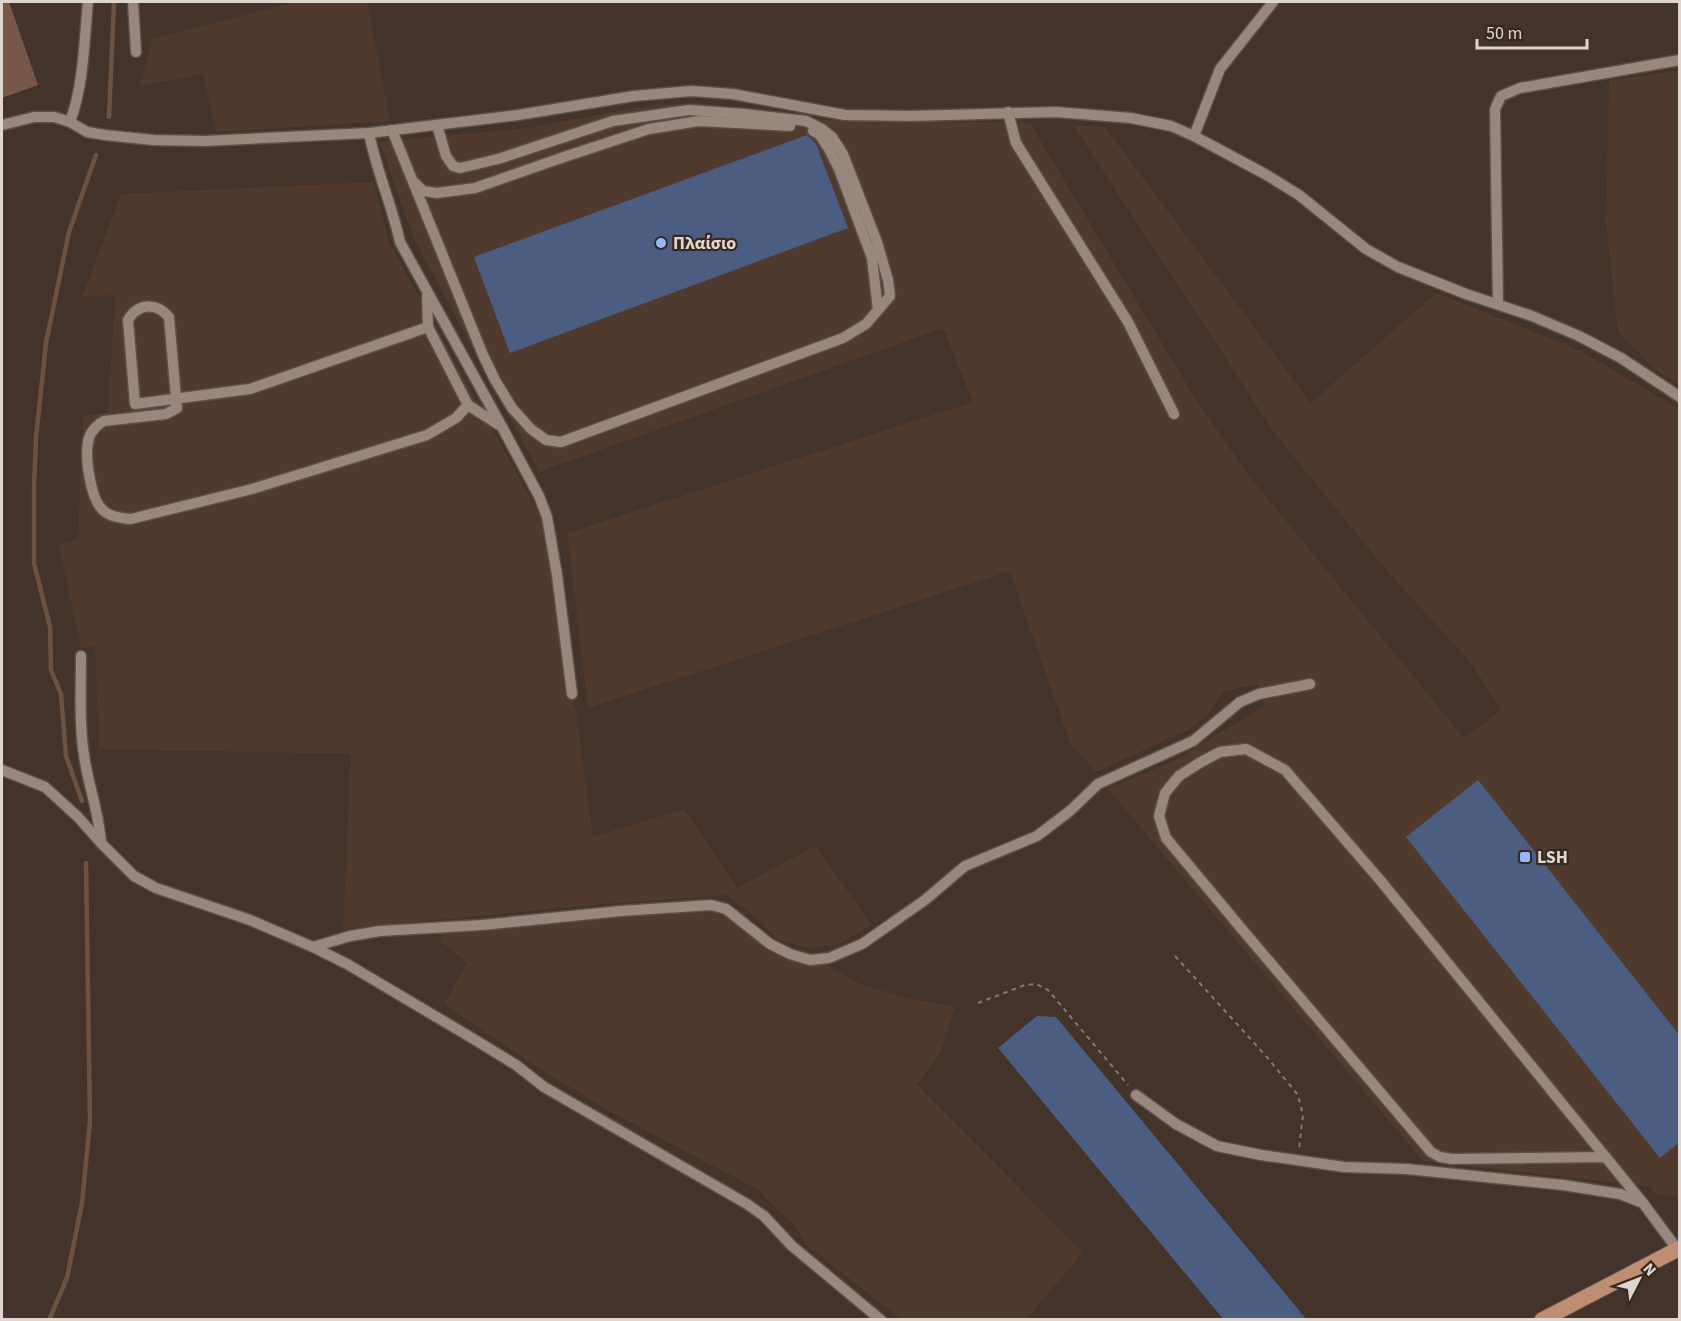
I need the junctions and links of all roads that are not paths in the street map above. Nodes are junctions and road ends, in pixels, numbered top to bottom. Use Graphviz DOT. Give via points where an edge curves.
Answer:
graph roads {
  1 [pos="88,2"];
  2 [pos="133,2"];
  3 [pos="1273,2"];
  4 [pos="136,52"];
  5 [pos="1680,60"];
  6 [pos="1008,112"];
  7 [pos="70,122"];
  8 [pos="2,125"];
  9 [pos="437,125"];
  10 [pos="392,130"];
  11 [pos="369,133"];
  12 [pos="1194,136"];
  13 [pos="414,183"];
  14 [pos="428,293"];
  15 [pos="1498,304"];
  16 [pos="878,310"];
  17 [pos="428,327"];
  18 [pos="1680,397"];
  19 [pos="176,399"];
  20 [pos="468,405"];
  21 [pos="1174,414"];
  22 [pos="502,427"];
  23 [pos="81,656"];
  24 [pos="1310,684"];
  25 [pos="572,694"];
  26 [pos="2,771"];
  27 [pos="101,843"];
  28 [pos="313,947"];
  29 [pos="1136,1095"];
  30 [pos="1606,1157"];
  31 [pos="1643,1203"];
  32 [pos="1678,1248"];
  33 [pos="881,1320"];
  34 [pos="1542,1320"];
  1 -- 7 [label="street" via="75,109"];
  2 -- 4 [label="street"];
  3 -- 12 [label="street" via="1220,69"];
  5 -- 15 [label="street" via="1520,88 1501,96 1495,109"];
  6 -- 9 [label="street" via="845,115 733,94 691,91"];
  6 -- 12 [label="street" via="1131,118 1171,126"];
  6 -- 21 [label="street" via="1016,143 1128,322"];
  7 -- 8 [label="street" via="34,117"];
  7 -- 11 [label="street" via="87,132 153,140"];
  9 -- 10 [label="street"];
  9 -- 16 [label="street" via="446,156 453,166 460,168 613,121 689,110 806,121 832,137 843,154 888,280 890,296"];
  10 -- 11 [label="street"];
  10 -- 13 [label="street"];
  11 -- 14 [label="street" via="400,242"];
  12 -- 15 [label="street" via="1299,195 1366,249 1398,267"];
  13 -- 16 [label="street" via="423,191 437,193 475,188 649,129 699,121 810,128 829,148 839,169 872,258"];
  13 -- 16 [label="street" via="495,380 512,408 546,440 561,442 843,338 866,324"];
  14 -- 17 [label="street"];
  14 -- 22 [label="street"];
  15 -- 18 [label="street" via="1602,347"];
  17 -- 19 [label="street" via="250,389"];
  17 -- 20 [label="street"];
  19 -- 19 [label="street" via="169,317 160,308 141,307 128,320 135,404"];
  19 -- 20 [label="street" via="177,408 166,414 104,420 90,435 87,446 92,489 103,511 130,519 252,489 427,435 456,418"];
  20 -- 22 [label="street"];
  22 -- 25 [label="street" via="547,516"];
  23 -- 27 [label="street" via="83,751 100,821"];
  24 -- 28 [label="street" via="1259,694 1240,702 1193,741 1098,784 1037,836 965,866 862,944 829,958 810,960 790,954 770,944 726,909 711,905 380,931"];
  26 -- 27 [label="street" via="45,787"];
  27 -- 28 [label="street" via="134,876 156,888 250,920"];
  28 -- 33 [label="street" via="747,1204"];
  29 -- 31 [label="street" via="1168,1119 1217,1146 1344,1167 1407,1169 1563,1185 1620,1194"];
  30 -- 30 [label="street" via="1285,770 1246,749 1232,750 1201,762 1171,784 1158,816 1166,837 1431,1152 1452,1159"];
  30 -- 31 [label="street"];
  31 -- 32 [label="street"];
  32 -- 34 [label="main road"];
}
